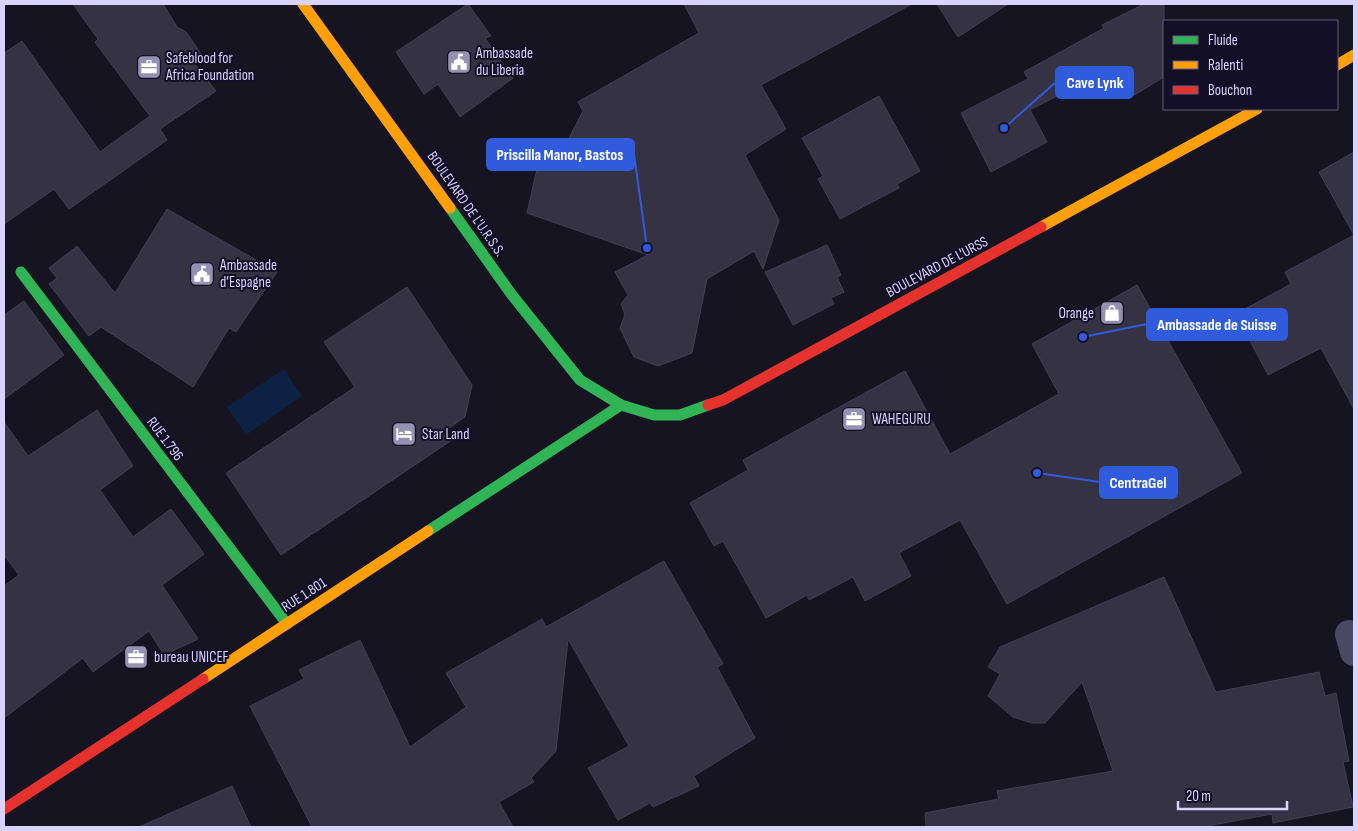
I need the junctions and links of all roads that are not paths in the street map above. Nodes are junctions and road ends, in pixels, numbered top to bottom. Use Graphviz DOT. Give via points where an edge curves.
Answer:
graph roads {
  1 [pos="303,4"];
  2 [pos="1354,56"];
  3 [pos="1338,64"];
  4 [pos="1255,110"];
  5 [pos="21,272"];
  6 [pos="621,405"];
  7 [pos="287,624"];
  8 [pos="4,810"];
  1 -- 6 [label="street, BOULEVARD DE L'U.R.S.S." via="518,303 580,380"];
  2 -- 3 [label="street"];
  4 -- 6 [label="street, BOULEVARD DE L'URSS" via="722,400 680,415 654,415"];
  5 -- 7 [label="street, RUE 1.796"];
  6 -- 7 [label="street, RUE 1.801"];
  7 -- 8 [label="street, RUE 1.801"];
}
